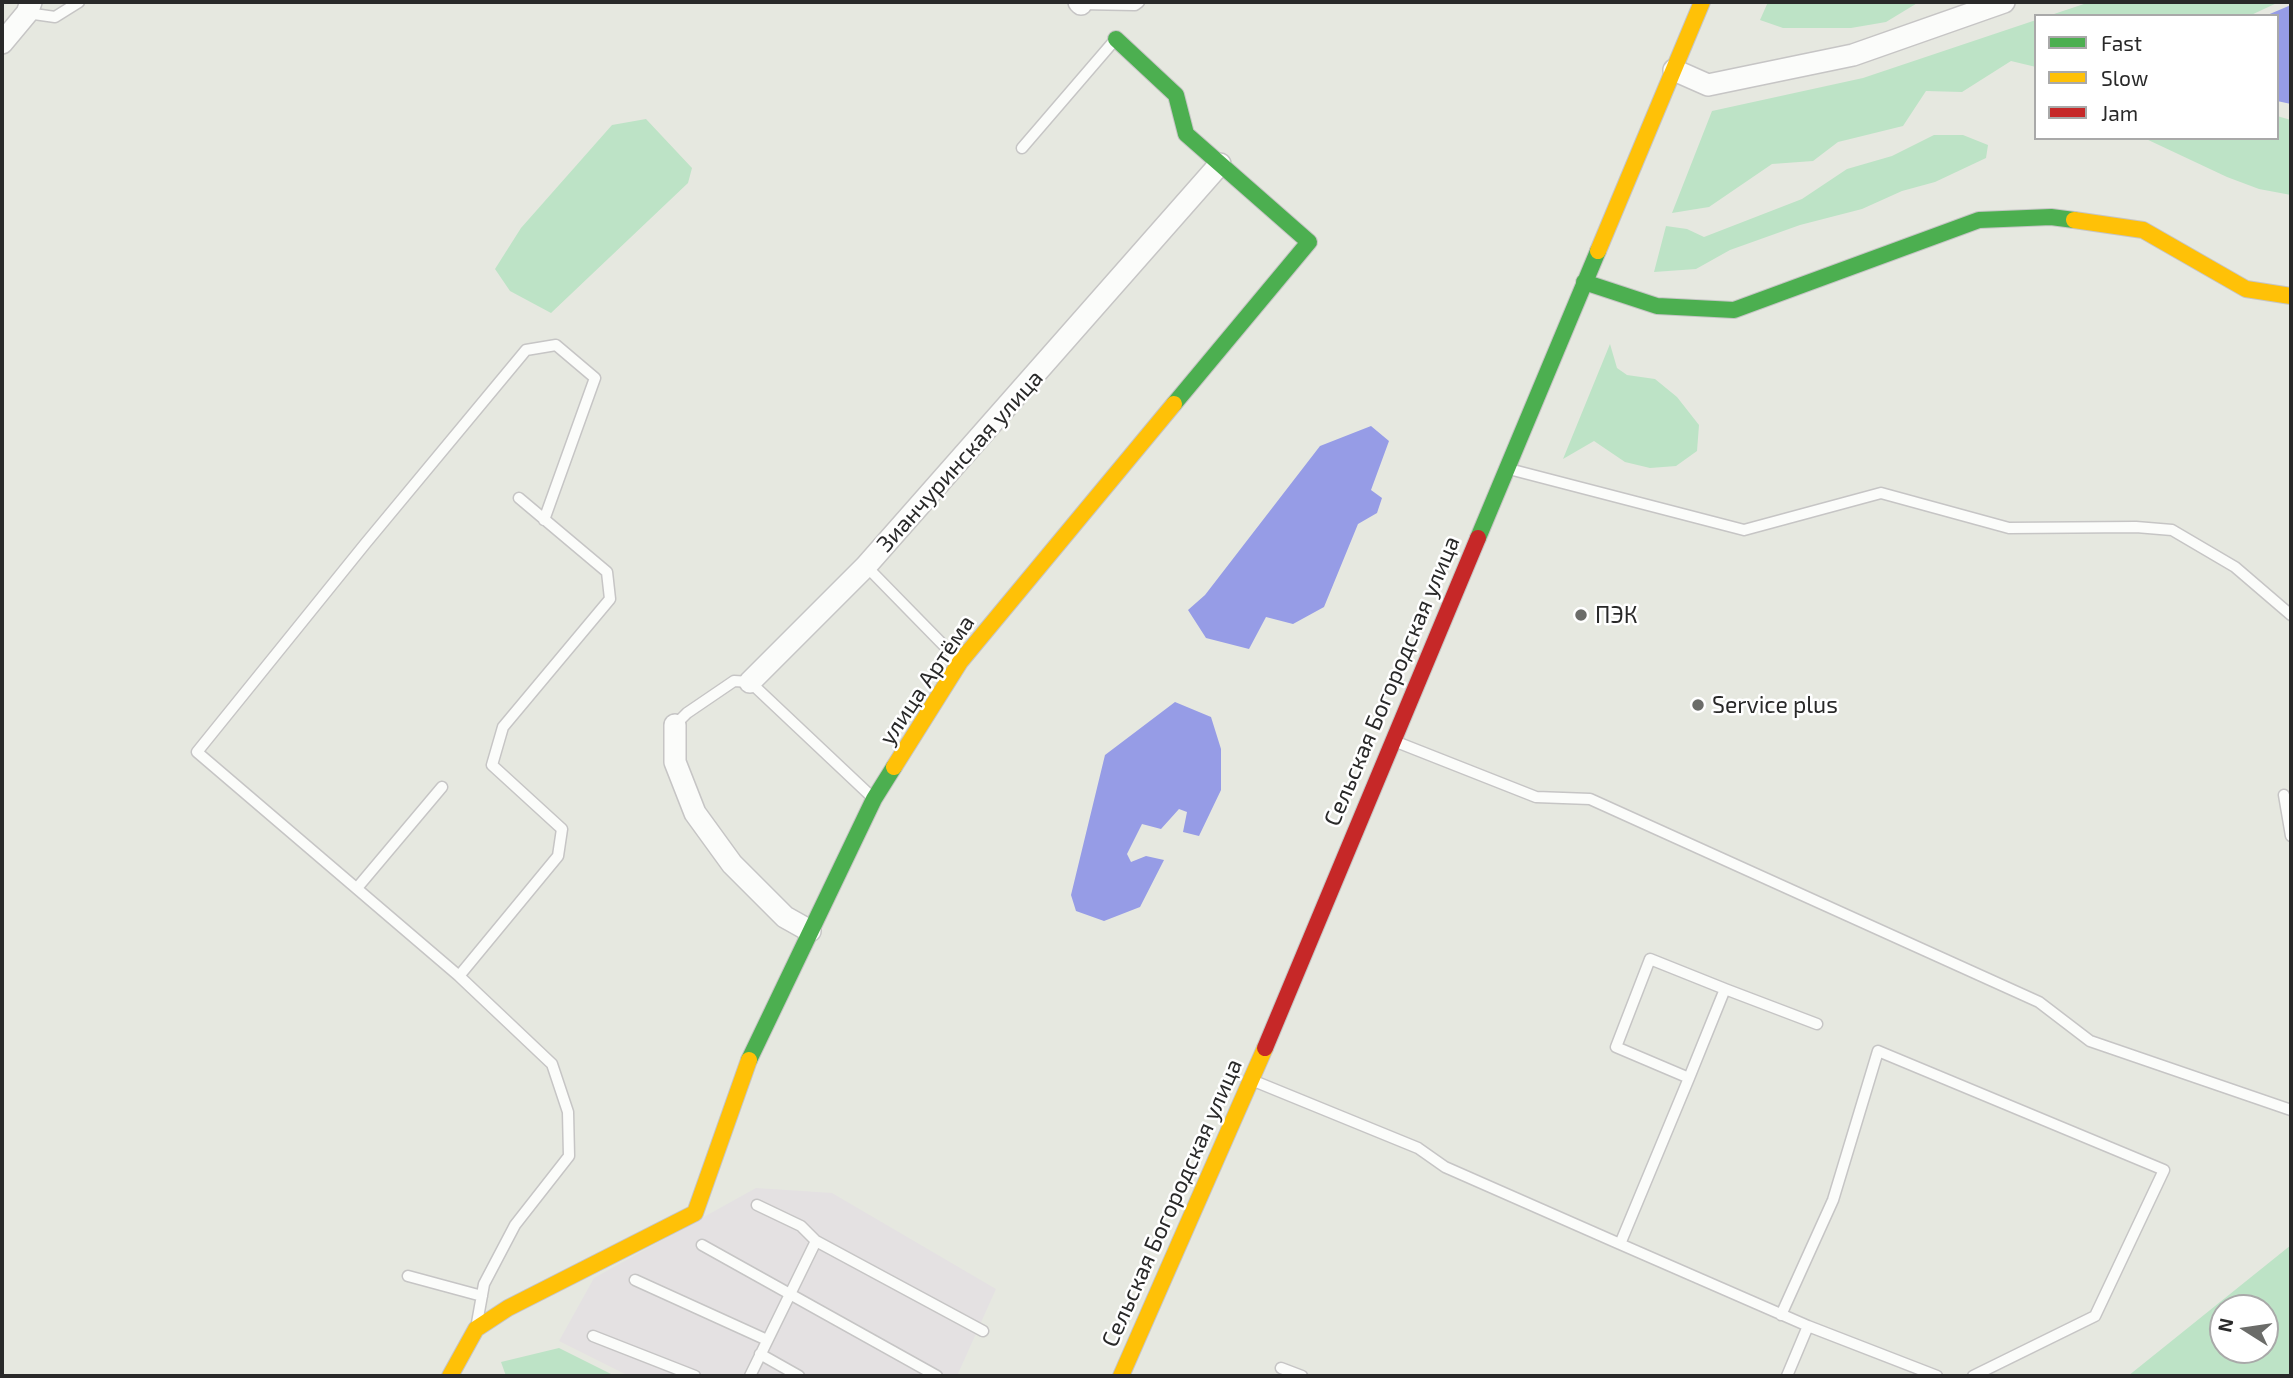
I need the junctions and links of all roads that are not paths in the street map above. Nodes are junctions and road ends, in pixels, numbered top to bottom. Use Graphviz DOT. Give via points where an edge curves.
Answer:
graph roads {
  1 [pos="79,2"];
  2 [pos="1139,2"];
  3 [pos="1702,2"];
  4 [pos="2004,2"];
  5 [pos="1080,3"];
  6 [pos="29,8"];
  7 [pos="1116,39"];
  8 [pos="2,43"];
  9 [pos="1674,70"];
  10 [pos="1022,148"];
  11 [pos="1220,164"];
  12 [pos="1584,282"];
  13 [pos="2291,296"];
  14 [pos="1506,468"];
  15 [pos="519,498"];
  16 [pos="544,520"];
  17 [pos="866,566"];
  18 [pos="2291,615"];
  19 [pos="960,663"];
  20 [pos="750,682"];
  21 [pos="675,725"];
  22 [pos="1392,739"];
  23 [pos="442,787"];
  24 [pos="2284,795"];
  25 [pos="874,799"];
  26 [pos="2291,836"];
  27 [pos="357,888"];
  28 [pos="810,931"];
  29 [pos="459,976"];
  30 [pos="1725,989"];
  31 [pos="1817,1024"];
  32 [pos="1689,1078"];
  33 [pos="1251,1080"];
  34 [pos="2291,1111"];
  35 [pos="757,1205"];
  36 [pos="816,1241"];
  37 [pos="1620,1244"];
  38 [pos="702,1245"];
  39 [pos="408,1276"];
  40 [pos="635,1280"];
  41 [pos="482,1296"];
  42 [pos="789,1296"];
  43 [pos="1781,1315"];
  44 [pos="1808,1326"];
  45 [pos="476,1329"];
  46 [pos="983,1331"];
  47 [pos="593,1336"];
  48 [pos="767,1340"];
  49 [pos="760,1354"];
  50 [pos="1281,1368"];
  51 [pos="450,1376"];
  52 [pos="695,1376"];
  53 [pos="750,1376"];
  54 [pos="799,1376"];
  55 [pos="937,1376"];
  56 [pos="1121,1376"];
  57 [pos="1302,1376"];
  58 [pos="1787,1376"];
  59 [pos="1937,1376"];
  60 [pos="1973,1376"];
  1 -- 6 [label="lane" via="55,17"];
  2 -- 5 [label="lane"];
  3 -- 9 [label="street, Сельская Богородская улица"];
  4 -- 9 [label="street" via="1853,55 1708,85"];
  6 -- 8 [label="street"];
  7 -- 10 [label="lane"];
  7 -- 11 [label="street" via="1176,95 1186,134"];
  9 -- 12 [label="street, Сельская Богородская улица"];
  11 -- 17 [label="street, Зианчуринская улица"];
  11 -- 19 [label="street, улица Артёма" via="1309,242"];
  12 -- 13 [label="street" via="1657,306 1734,310 1979,220 2051,217 2143,230 2246,289"];
  12 -- 14 [label="street, Сельская Богородская улица"];
  14 -- 18 [label="lane" via="1744,530 1881,493 2009,528 2172,530 2235,567"];
  14 -- 22 [label="street, Сельская Богородская улица"];
  15 -- 16 [label="lane"];
  16 -- 27 [label="lane" via="594,378 556,345 526,351 197,752"];
  16 -- 29 [label="lane" via="607,572 610,599 503,727 492,765 562,829 558,856"];
  17 -- 19 [label="lane"];
  17 -- 20 [label="street, Зианчуринская улица"];
  19 -- 25 [label="street, улица Артёма"];
  20 -- 21 [label="lane, Зианчуринская улица" via="734,681"];
  20 -- 25 [label="lane"];
  21 -- 28 [label="street" via="675,762 695,813 732,864 785,917"];
  22 -- 33 [label="street, Сельская Богородская улица"];
  22 -- 34 [label="lane" via="1536,797 1590,799 2039,1002 2090,1041"];
  23 -- 27 [label="lane"];
  24 -- 26 [label="lane"];
  25 -- 28 [label="street, улица Артёма"];
  27 -- 29 [label="lane"];
  28 -- 45 [label="street, улица Артёма" via="755,1044 695,1213 508,1308"];
  29 -- 41 [label="lane" via="552,1064 568,1112 569,1156 514,1225"];
  30 -- 31 [label="lane"];
  30 -- 32 [label="lane"];
  30 -- 32 [label="lane" via="1650,959 1616,1048"];
  32 -- 37 [label="lane"];
  33 -- 37 [label="lane" via="1418,1147 1445,1167"];
  33 -- 56 [label="street, Сельская Богородская улица"];
  35 -- 36 [label="lane" via="801,1226"];
  36 -- 42 [label="lane"];
  36 -- 46 [label="lane"];
  37 -- 43 [label="lane"];
  38 -- 42 [label="lane" via="776,1284"];
  39 -- 41 [label="lane"];
  40 -- 48 [label="lane"];
  41 -- 45 [label="lane"];
  42 -- 48 [label="lane"];
  42 -- 55 [label="lane"];
  43 -- 44 [label="lane"];
  43 -- 60 [label="lane" via="1833,1200 1878,1051 2164,1170 2095,1316"];
  44 -- 58 [label="lane"];
  44 -- 59 [label="lane"];
  45 -- 51 [label="street"];
  47 -- 52 [label="lane"];
  48 -- 49 [label="lane"];
  49 -- 53 [label="lane"];
  49 -- 54 [label="lane"];
  50 -- 57 [label="lane"];
}
